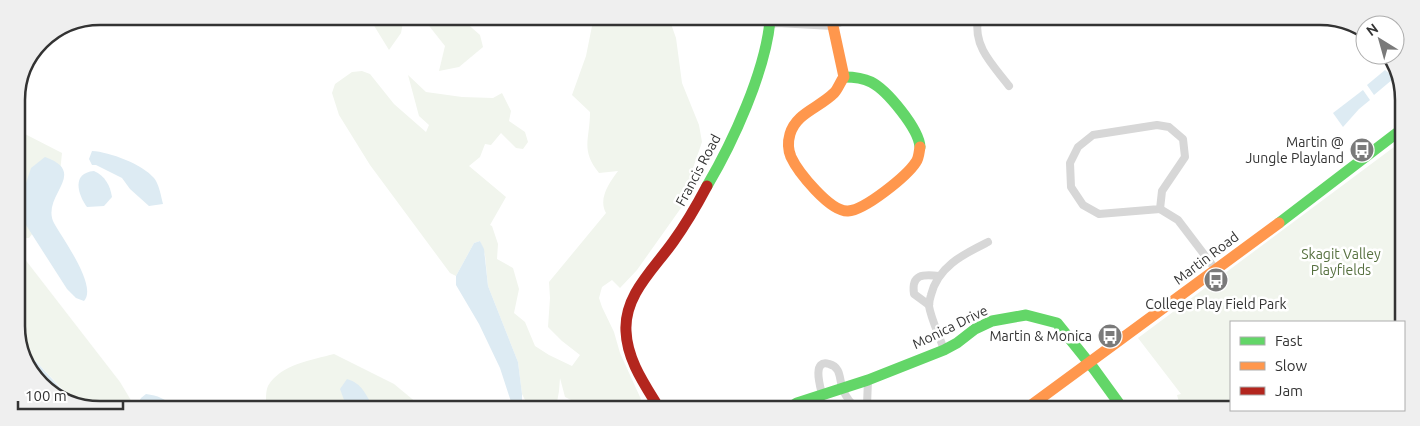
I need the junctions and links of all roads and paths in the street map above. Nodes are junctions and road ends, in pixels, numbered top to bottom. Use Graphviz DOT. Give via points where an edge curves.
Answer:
graph roads {
  1 [pos="770,25"];
  2 [pos="805,25"];
  3 [pos="978,25"];
  4 [pos="833,26"];
  5 [pos="844,77"];
  6 [pos="1009,86"];
  7 [pos="1395,134"];
  8 [pos="1160,209"];
  9 [pos="988,242"];
  10 [pos="1216,270"];
  11 [pos="939,276"];
  12 [pos="929,305"];
  13 [pos="944,350"];
  14 [pos="1089,362"];
  15 [pos="868,380"];
  16 [pos="842,388"];
  17 [pos="822,394"];
  18 [pos="655,401"];
  19 [pos="803,401"];
  20 [pos="850,401"];
  21 [pos="866,401"];
  22 [pos="1037,401"];
  23 [pos="1117,401"];
  1 -- 18 [label="street, Francis Road" via="764,55 739,125 697,206 635,295 626,321 628,349"];
  2 -- 4 [label="street"];
  3 -- 6 [label="street" via="977,38 985,54"];
  4 -- 5 [label="street"];
  5 -- 5 [label="street" via="834,93 800,117 790,133 788,146 791,156 824,200 847,211 866,204 909,170 917,161 920,150 919,137 882,88 868,80"];
  7 -- 10 [label="street, Martin Road"];
  8 -- 8 [label="street" via="1099,214 1083,205 1071,187 1070,164 1078,146 1094,135 1157,125 1169,127 1183,139 1185,157 1162,191"];
  8 -- 10 [label="street" via="1178,220"];
  9 -- 11 [label="street" via="968,252"];
  10 -- 14 [label="street, Martin Road"];
  11 -- 12 [label="street"];
  11 -- 12 [label="street" via="924,275 913,285 914,294"];
  12 -- 13 [label="street"];
  13 -- 14 [label="street, Monica Drive" via="992,321 1026,315 1057,323"];
  13 -- 15 [label="street, Monica Drive"];
  14 -- 22 [label="street, Martin Road"];
  14 -- 23 [label="street, Monica Drive"];
  15 -- 16 [label="street, Monica Drive"];
  15 -- 21 [label="street"];
  16 -- 17 [label="street, Monica Drive"];
  16 -- 17 [label="street" via="838,370 828,363 823,364 818,370"];
  16 -- 20 [label="street"];
  17 -- 19 [label="street, Monica Drive"];
}
